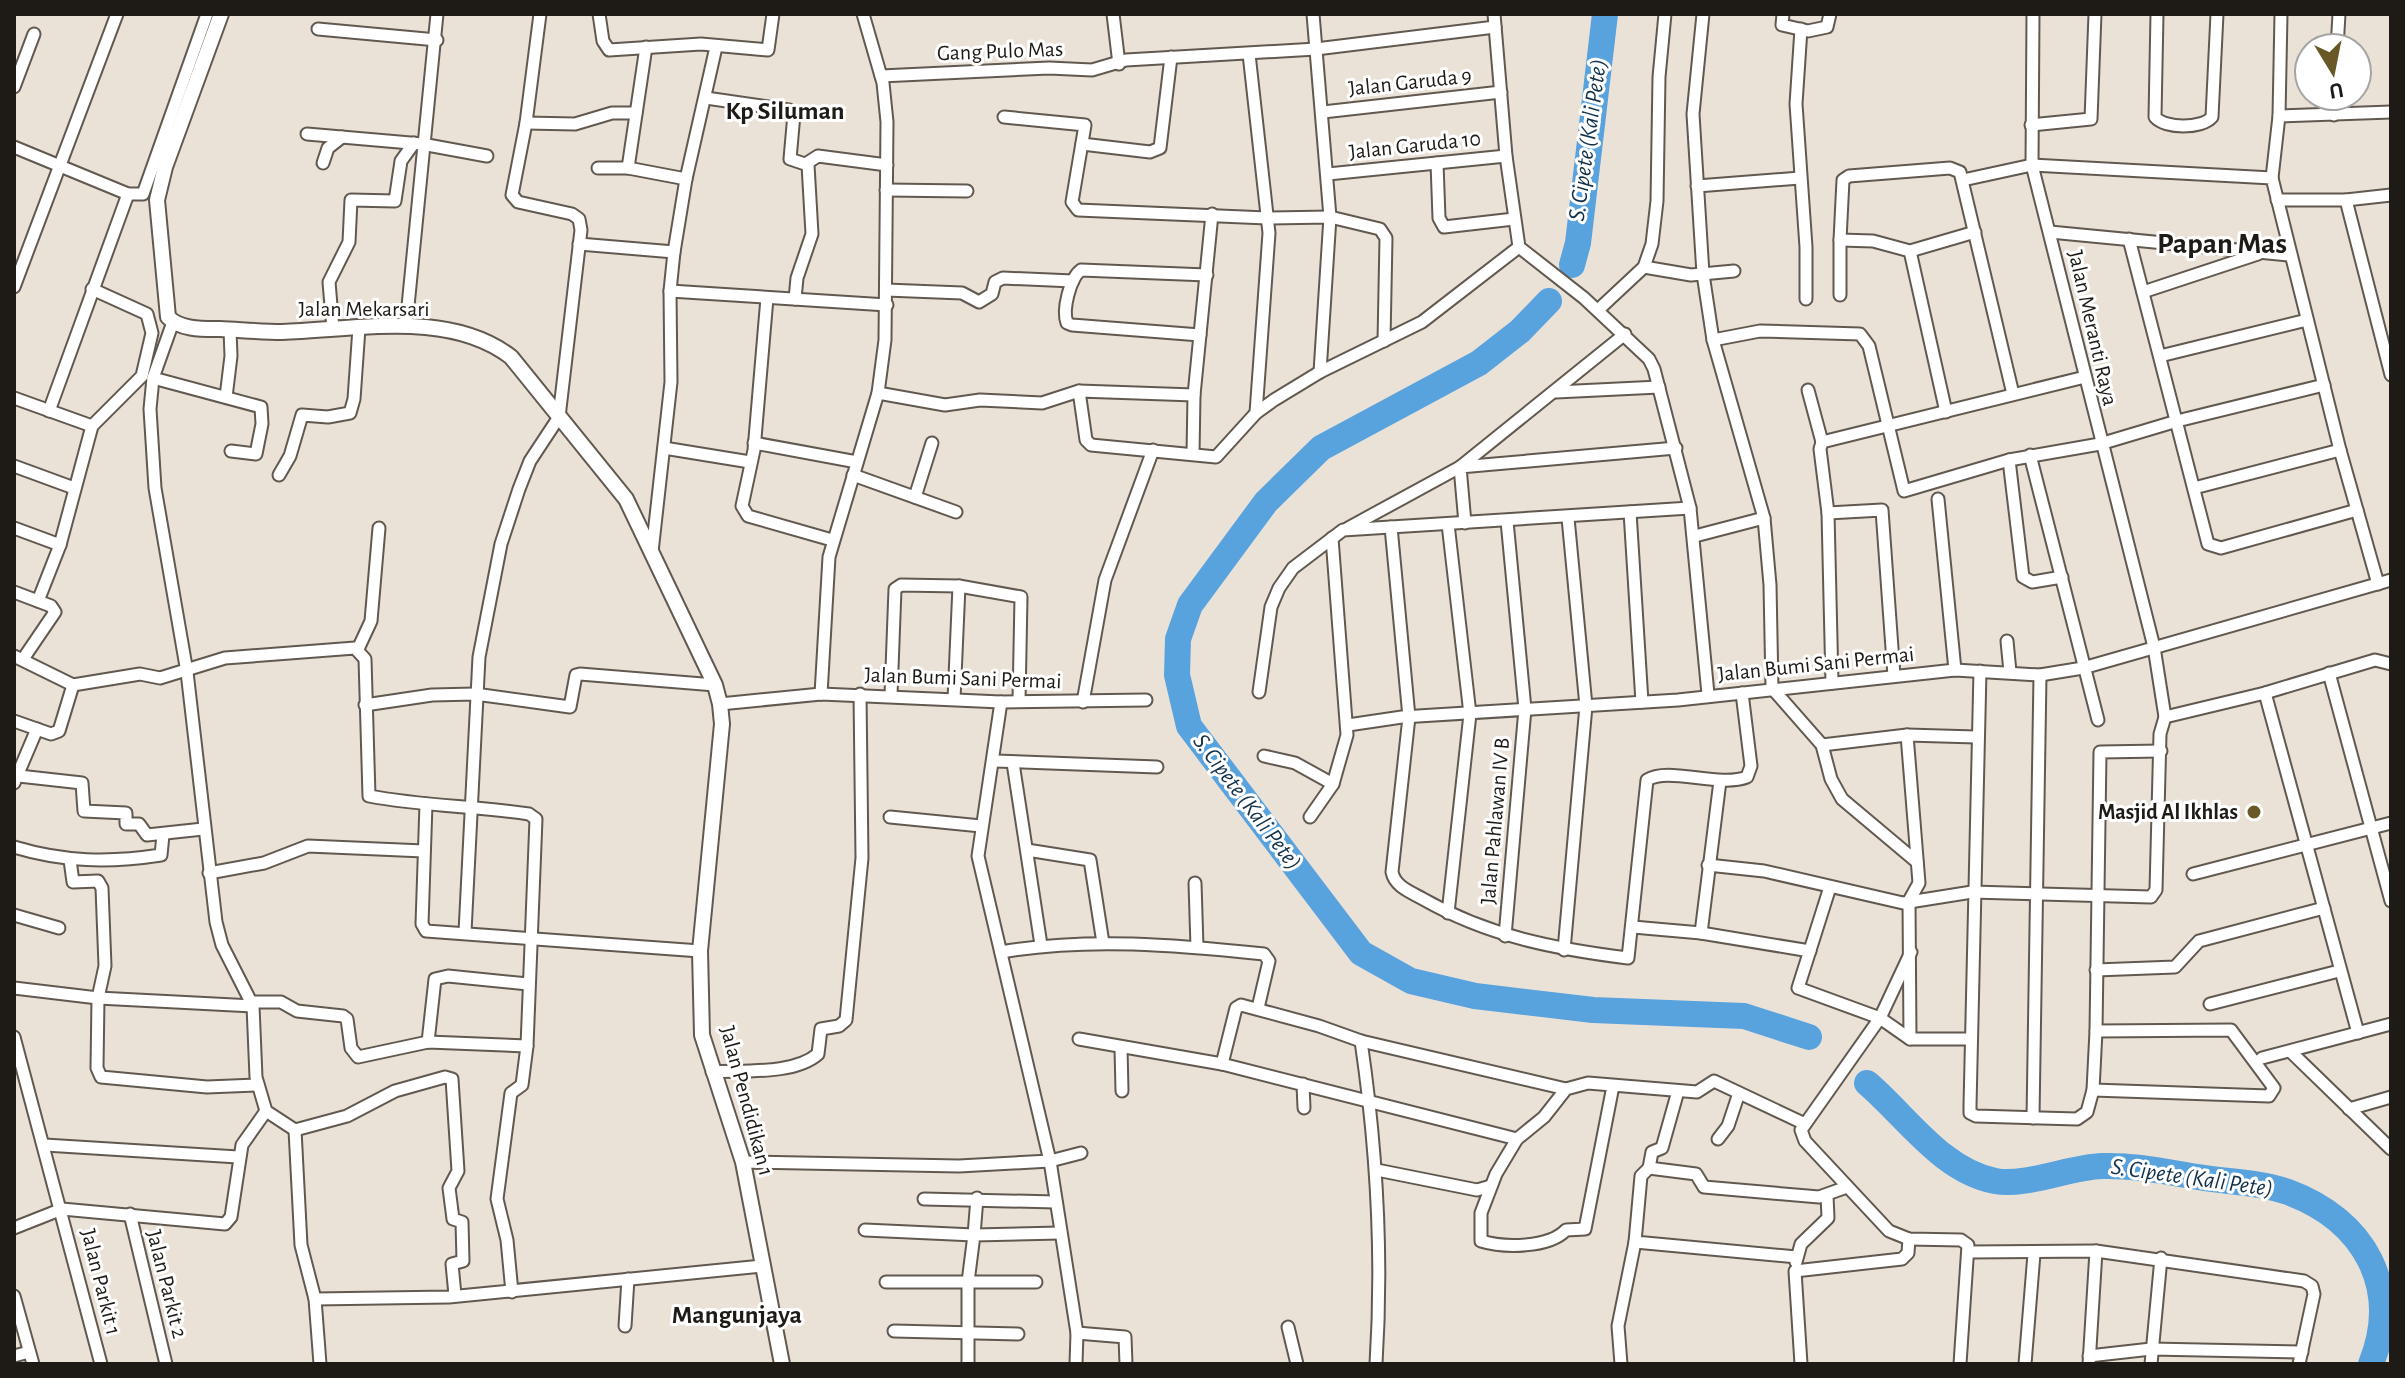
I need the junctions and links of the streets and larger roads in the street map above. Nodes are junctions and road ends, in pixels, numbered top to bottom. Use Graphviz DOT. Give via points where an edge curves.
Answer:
graph roads {
  1 [pos="117,14"];
  2 [pos="207,14"];
  3 [pos="221,14"];
  4 [pos="437,14"];
  5 [pos="540,14"];
  6 [pos="599,14"];
  7 [pos="773,14"];
  8 [pos="863,14"];
  9 [pos="1113,14"];
  10 [pos="1313,14"];
  11 [pos="1665,14"];
  12 [pos="1703,14"];
  13 [pos="1783,14"];
  14 [pos="1830,14"];
  15 [pos="2033,14"];
  16 [pos="2095,14"];
  17 [pos="2157,14"];
  18 [pos="2217,14"];
  19 [pos="2281,14"];
  20 [pos="1494,20"];
  21 [pos="318,29"];
  22 [pos="1801,29"];
  23 [pos="34,34"];
  24 [pos="437,40"];
  25 [pos="646,47"];
  26 [pos="716,47"];
  27 [pos="1316,49"];
  28 [pos="1249,54"];
  29 [pos="1171,57"];
  30 [pos="1119,64"];
  31 [pos="881,76"];
  32 [pos="14,86"];
  33 [pos="1501,92"];
  34 [pos="706,98"];
  35 [pos="1323,112"];
  36 [pos="2334,112"];
  37 [pos="2391,112"];
  38 [pos="636,113"];
  39 [pos="2334,115"];
  40 [pos="2279,116"];
  41 [pos="1004,117"];
  42 [pos="526,123"];
  43 [pos="2031,125"];
  44 [pos="307,134"];
  45 [pos="343,137"];
  46 [pos="418,143"];
  47 [pos="1082,144"];
  48 [pos="14,147"];
  49 [pos="487,156"];
  50 [pos="1506,156"];
  51 [pos="323,163"];
  52 [pos="807,163"];
  53 [pos="1437,163"];
  54 [pos="59,164"];
  55 [pos="887,165"];
  56 [pos="2032,165"];
  57 [pos="598,168"];
  58 [pos="628,168"];
  59 [pos="1328,174"];
  60 [pos="1800,178"];
  61 [pos="2272,178"];
  62 [pos="686,179"];
  63 [pos="1963,180"];
  64 [pos="1697,186"];
  65 [pos="886,190"];
  66 [pos="967,191"];
  67 [pos="128,194"];
  68 [pos="2391,195"];
  69 [pos="2277,200"];
  70 [pos="2346,200"];
  71 [pos="1212,214"];
  72 [pos="1330,217"];
  73 [pos="1267,218"];
  74 [pos="1514,219"];
  75 [pos="1975,232"];
  76 [pos="2050,232"];
  77 [pos="2129,239"];
  78 [pos="1840,240"];
  79 [pos="579,244"];
  80 [pos="1519,247"];
  81 [pos="1910,251"];
  82 [pos="674,252"];
  83 [pos="2263,252"];
  84 [pos="2289,255"];
  85 [pos="1644,267"];
  86 [pos="1734,271"];
  87 [pos="1703,274"];
  88 [pos="1207,275"];
  89 [pos="1073,281"];
  90 [pos="14,287"];
  91 [pos="92,289"];
  92 [pos="886,290"];
  93 [pos="670,291"];
  94 [pos="2143,292"];
  95 [pos="1840,295"];
  96 [pos="767,298"];
  97 [pos="795,299"];
  98 [pos="1806,299"];
  99 [pos="887,305"];
  100 [pos="1598,310"];
  101 [pos="2307,320"];
  102 [pos="173,322"];
  103 [pos="406,326"];
  104 [pos="359,328"];
  105 [pos="333,329"];
  106 [pos="230,330"];
  107 [pos="1625,334"];
  108 [pos="1200,335"];
  109 [pos="1713,340"];
  110 [pos="1384,341"];
  111 [pos="2160,356"];
  112 [pos="1320,372"];
  113 [pos="2391,375"];
  114 [pos="2085,377"];
  115 [pos="153,378"];
  116 [pos="2324,385"];
  117 [pos="1659,387"];
  118 [pos="1808,390"];
  119 [pos="1079,391"];
  120 [pos="1555,392"];
  121 [pos="878,393"];
  122 [pos="2013,394"];
  123 [pos="1194,395"];
  124 [pos="226,397"];
  125 [pos="14,398"];
  126 [pos="49,411"];
  127 [pos="1946,412"];
  128 [pos="1256,413"];
  129 [pos="559,417"];
  130 [pos="2177,421"];
  131 [pos="1890,425"];
  132 [pos="92,426"];
  133 [pos="1822,442"];
  134 [pos="754,443"];
  135 [pos="932,443"];
  136 [pos="2100,444"];
  137 [pos="664,448"];
  138 [pos="1676,448"];
  139 [pos="1153,450"];
  140 [pos="2340,450"];
  141 [pos="231,451"];
  142 [pos="1193,454"];
  143 [pos="2030,455"];
  144 [pos="2009,460"];
  145 [pos="750,462"];
  146 [pos="857,462"];
  147 [pos="14,466"];
  148 [pos="1460,467"];
  149 [pos="279,475"];
  150 [pos="853,475"];
  151 [pos="74,488"];
  152 [pos="2194,488"];
  153 [pos="915,497"];
  154 [pos="1938,499"];
  155 [pos="1690,508"];
  156 [pos="2357,510"];
  157 [pos="956,512"];
  158 [pos="1630,512"];
  159 [pos="1828,513"];
  160 [pos="1568,518"];
  161 [pos="1764,518"];
  162 [pos="1507,521"];
  163 [pos="1465,523"];
  164 [pos="1448,524"];
  165 [pos="1391,527"];
  166 [pos="14,528"];
  167 [pos="379,528"];
  168 [pos="1343,530"];
  169 [pos="1695,536"];
  170 [pos="1332,538"];
  171 [pos="832,540"];
  172 [pos="60,545"];
  173 [pos="652,552"];
  174 [pos="2062,577"];
  175 [pos="2391,580"];
  176 [pos="2378,584"];
  177 [pos="959,586"];
  178 [pos="14,592"];
  179 [pos="38,601"];
  180 [pos="2007,641"];
  181 [pos="2154,647"];
  182 [pos="358,649"];
  183 [pos="18,658"];
  184 [pos="2391,664"];
  185 [pos="2083,668"];
  186 [pos="1955,670"];
  187 [pos="1980,671"];
  188 [pos="187,672"];
  189 [pos="2010,672"];
  190 [pos="2329,673"];
  191 [pos="2040,675"];
  192 [pos="1894,676"];
  193 [pos="1832,683"];
  194 [pos="73,685"];
  195 [pos="715,685"];
  196 [pos="1772,688"];
  197 [pos="1259,692"];
  198 [pos="1742,693"];
  199 [pos="2265,693"];
  200 [pos="475,694"];
  201 [pos="821,694"];
  202 [pos="860,694"];
  203 [pos="1708,694"];
  204 [pos="891,695"];
  205 [pos="954,699"];
  206 [pos="1146,700"];
  207 [pos="1019,701"];
  208 [pos="1001,702"];
  209 [pos="1083,702"];
  210 [pos="1642,702"];
  211 [pos="720,704"];
  212 [pos="365,705"];
  213 [pos="1586,706"];
  214 [pos="1525,709"];
  215 [pos="1470,714"];
  216 [pos="1409,717"];
  217 [pos="2165,717"];
  218 [pos="2098,720"];
  219 [pos="14,721"];
  220 [pos="1348,725"];
  221 [pos="37,729"];
  222 [pos="1907,735"];
  223 [pos="1976,737"];
  224 [pos="1822,745"];
  225 [pos="2161,751"];
  226 [pos="1264,756"];
  227 [pos="995,761"];
  228 [pos="1013,763"];
  229 [pos="1157,767"];
  230 [pos="17,779"];
  231 [pos="1720,781"];
  232 [pos="1333,784"];
  233 [pos="426,804"];
  234 [pos="470,805"];
  235 [pos="890,817"];
  236 [pos="1310,817"];
  237 [pos="2391,823"];
  238 [pos="981,826"];
  239 [pos="2371,828"];
  240 [pos="203,829"];
  241 [pos="163,835"];
  242 [pos="2306,846"];
  243 [pos="14,847"];
  244 [pos="1027,850"];
  245 [pos="424,851"];
  246 [pos="70,860"];
  247 [pos="1917,862"];
  248 [pos="1708,865"];
  249 [pos="209,873"];
  250 [pos="2193,874"];
  251 [pos="1195,883"];
  252 [pos="1830,887"];
  253 [pos="1972,892"];
  254 [pos="2036,895"];
  255 [pos="2097,895"];
  256 [pos="1909,901"];
  257 [pos="2391,901"];
  258 [pos="2324,908"];
  259 [pos="1448,913"];
  260 [pos="14,915"];
  261 [pos="1633,927"];
  262 [pos="59,928"];
  263 [pos="465,932"];
  264 [pos="1701,933"];
  265 [pos="1505,936"];
  266 [pos="530,937"];
  267 [pos="1103,943"];
  268 [pos="1041,945"];
  269 [pos="1197,947"];
  270 [pos="1564,950"];
  271 [pos="700,951"];
  272 [pos="1810,951"];
  273 [pos="1001,952"];
  274 [pos="1911,952"];
  275 [pos="2096,970"];
  276 [pos="2339,971"];
  277 [pos="528,984"];
  278 [pos="14,988"];
  279 [pos="98,998"];
  280 [pos="252,1004"];
  281 [pos="2210,1004"];
  282 [pos="1258,1008"];
  283 [pos="1880,1018"];
  284 [pos="2391,1024"];
  285 [pos="2096,1031"];
  286 [pos="2358,1033"];
  287 [pos="14,1037"];
  288 [pos="1079,1039"];
  289 [pos="1910,1039"];
  290 [pos="1971,1039"];
  291 [pos="1361,1041"];
  292 [pos="428,1042"];
  293 [pos="527,1046"];
  294 [pos="1121,1048"];
  295 [pos="2291,1052"];
  296 [pos="2262,1058"];
  297 [pos="1222,1064"];
  298 [pos="712,1072"];
  299 [pos="1303,1084"];
  300 [pos="258,1085"];
  301 [pos="1613,1086"];
  302 [pos="1566,1089"];
  303 [pos="2093,1090"];
  304 [pos="1122,1091"];
  305 [pos="1678,1091"];
  306 [pos="1739,1093"];
  307 [pos="2391,1097"];
  308 [pos="1370,1103"];
  309 [pos="1304,1108"];
  310 [pos="2349,1109"];
  311 [pos="266,1111"];
  312 [pos="2033,1118"];
  313 [pos="1805,1124"];
  314 [pos="295,1130"];
  315 [pos="1517,1139"];
  316 [pos="1718,1139"];
  317 [pos="45,1145"];
  318 [pos="2391,1149"];
  319 [pos="1081,1153"];
  320 [pos="238,1157"];
  321 [pos="1050,1161"];
  322 [pos="743,1162"];
  323 [pos="1649,1168"];
  324 [pos="1377,1170"];
  325 [pos="1491,1186"];
  326 [pos="1847,1187"];
  327 [pos="1827,1196"];
  328 [pos="977,1198"];
  329 [pos="924,1199"];
  330 [pos="1056,1202"];
  331 [pos="62,1209"];
  332 [pos="130,1214"];
  333 [pos="14,1228"];
  334 [pos="865,1230"];
  335 [pos="1060,1233"];
  336 [pos="974,1235"];
  337 [pos="1909,1239"];
  338 [pos="1635,1242"];
  339 [pos="2096,1251"];
  340 [pos="1969,1252"];
  341 [pos="2034,1254"];
  342 [pos="1797,1257"];
  343 [pos="2161,1258"];
  344 [pos="762,1266"];
  345 [pos="1795,1271"];
  346 [pos="628,1279"];
  347 [pos="886,1282"];
  348 [pos="968,1282"];
  349 [pos="1036,1282"];
  350 [pos="512,1292"];
  351 [pos="455,1295"];
  352 [pos="14,1296"];
  353 [pos="315,1299"];
  354 [pos="625,1326"];
  355 [pos="1288,1327"];
  356 [pos="894,1331"];
  357 [pos="969,1333"];
  358 [pos="1077,1333"];
  359 [pos="1018,1334"];
  360 [pos="2151,1349"];
  361 [pos="14,1356"];
  362 [pos="31,1358"];
  363 [pos="2300,1358"];
  364 [pos="2089,1360"];
  365 [pos="101,1364"];
  366 [pos="166,1364"];
  367 [pos="320,1364"];
  368 [pos="782,1364"];
  369 [pos="968,1364"];
  370 [pos="1076,1364"];
  371 [pos="1126,1364"];
  372 [pos="1297,1364"];
  373 [pos="1376,1364"];
  374 [pos="1621,1364"];
  375 [pos="1801,1364"];
  376 [pos="1960,1364"];
  377 [pos="2025,1364"];
  378 [pos="2151,1364"];
  1 -- 54 [label="street"];
  2 -- 67 [label="street" via="143,194"];
  3 -- 102 [label="street" via="157,200 165,311"];
  4 -- 24 [label="street"];
  5 -- 42 [label="street"];
  6 -- 25 [label="street" via="609,50"];
  7 -- 26 [label="street" via="768,50"];
  8 -- 31 [label="street"];
  9 -- 30 [label="street"];
  10 -- 27 [label="street"];
  11 -- 85 [label="street" via="1657,201"];
  12 -- 64 [label="street" via="1693,114"];
  13 -- 22 [label="street" via="1782,25"];
  14 -- 22 [label="street" via="1827,27"];
  15 -- 43 [label="street, Jalan Meranti Raya"];
  16 -- 43 [label="street" via="2091,119"];
  17 -- 18 [label="street" via="2155,117 2163,125 2202,125 2212,117"];
  19 -- 40 [label="street"];
  20 -- 27 [label="street, Gang Pulo Mas"];
  20 -- 33 [label="street"];
  21 -- 24 [label="street"];
  22 -- 60 [label="street" via="1796,104"];
  23 -- 32 [label="street"];
  24 -- 46 [label="street"];
  25 -- 26 [label="street"];
  25 -- 38 [label="street"];
  26 -- 34 [label="street"];
  27 -- 28 [label="street, Gang Pulo Mas"];
  27 -- 35 [label="street"];
  28 -- 29 [label="street, Gang Pulo Mas"];
  28 -- 73 [label="street"];
  29 -- 30 [label="street, Gang Pulo Mas"];
  29 -- 47 [label="street" via="1160,148 1150,152"];
  30 -- 31 [label="street, Gang Pulo Mas" via="1092,70"];
  31 -- 55 [label="street"];
  33 -- 35 [label="street, Jalan Garuda 9"];
  33 -- 50 [label="street"];
  34 -- 52 [label="street" via="793,112 790,159"];
  34 -- 62 [label="street"];
  35 -- 59 [label="street"];
  36 -- 39 [label="street"];
  37 -- 39 [label="street"];
  38 -- 42 [label="street" via="612,113 575,124"];
  38 -- 58 [label="street"];
  39 -- 40 [label="street"];
  40 -- 61 [label="street"];
  41 -- 47 [label="street" via="1085,125"];
  42 -- 79 [label="street" via="512,195 518,202 572,214 581,223"];
  43 -- 56 [label="street, Jalan Meranti Raya"];
  44 -- 45 [label="street"];
  45 -- 46 [label="street"];
  45 -- 51 [label="street" via="328,148"];
  46 -- 49 [label="street"];
  46 -- 103 [label="street"];
  46 -- 105 [label="street" via="401,161 395,201 351,200 349,242 329,282"];
  47 -- 71 [label="street" via="1075,208"];
  48 -- 54 [label="street"];
  50 -- 53 [label="street, Jalan Garuda 10"];
  50 -- 74 [label="street"];
  52 -- 55 [label="street" via="818,156"];
  52 -- 97 [label="street" via="812,234"];
  53 -- 59 [label="street, Jalan Garuda 10"];
  53 -- 74 [label="street" via="1444,227"];
  54 -- 67 [label="street"];
  54 -- 90 [label="street"];
  55 -- 65 [label="street"];
  56 -- 61 [label="street"];
  56 -- 63 [label="street"];
  56 -- 76 [label="street, Jalan Meranti Raya"];
  57 -- 58 [label="street"];
  58 -- 62 [label="street"];
  59 -- 72 [label="street"];
  60 -- 64 [label="street"];
  60 -- 98 [label="street"];
  61 -- 69 [label="street"];
  62 -- 82 [label="street"];
  63 -- 75 [label="street"];
  63 -- 78 [label="street" via="1957,169 1950,168 1845,177"];
  64 -- 87 [label="street"];
  65 -- 66 [label="street"];
  65 -- 92 [label="street"];
  67 -- 91 [label="street"];
  68 -- 70 [label="street"];
  69 -- 70 [label="street"];
  69 -- 84 [label="street"];
  70 -- 113 [label="street"];
  71 -- 73 [label="street"];
  71 -- 88 [label="street"];
  72 -- 73 [label="street"];
  72 -- 110 [label="street" via="1385,232"];
  72 -- 112 [label="street"];
  73 -- 128 [label="street"];
  74 -- 80 [label="street"];
  75 -- 81 [label="street"];
  75 -- 122 [label="street"];
  76 -- 77 [label="street"];
  76 -- 114 [label="street, Jalan Meranti Raya"];
  77 -- 83 [label="street"];
  77 -- 94 [label="street"];
  78 -- 81 [label="street"];
  78 -- 95 [label="street"];
  79 -- 82 [label="street"];
  79 -- 129 [label="street"];
  80 -- 100 [label="street, Jalan Bumi Sani Permai"];
  80 -- 110 [label="street" via="1458,298"];
  81 -- 127 [label="street"];
  82 -- 93 [label="street"];
  83 -- 84 [label="street"];
  83 -- 94 [label="street"];
  84 -- 101 [label="street"];
  85 -- 87 [label="street"];
  85 -- 100 [label="street"];
  86 -- 87 [label="street"];
  87 -- 109 [label="street"];
  88 -- 89 [label="street" via="1086,269 1077,271"];
  88 -- 108 [label="street"];
  89 -- 92 [label="street" via="1003,278 979,302 962,293"];
  89 -- 108 [label="street" via="1064,314 1067,323"];
  91 -- 126 [label="street"];
  91 -- 132 [label="street" via="147,314 152,333 142,376"];
  92 -- 99 [label="street"];
  93 -- 96 [label="street"];
  93 -- 137 [label="street" via="671,382"];
  94 -- 111 [label="street"];
  96 -- 97 [label="street"];
  96 -- 134 [label="street"];
  97 -- 99 [label="street"];
  99 -- 121 [label="street"];
  100 -- 107 [label="street, Jalan Bumi Sani Permai"];
  101 -- 111 [label="street"];
  101 -- 116 [label="street"];
  102 -- 106 [label="street, Jalan Mekarsari"];
  102 -- 115 [label="street"];
  103 -- 104 [label="street, Jalan Mekarsari"];
  103 -- 129 [label="street, Jalan Mekarsari" via="499,348"];
  104 -- 105 [label="street, Jalan Mekarsari"];
  104 -- 149 [label="street" via="350,413 302,415"];
  105 -- 106 [label="street, Jalan Mekarsari"];
  106 -- 124 [label="street"];
  107 -- 117 [label="street, Jalan Bumi Sani Permai" via="1649,359"];
  107 -- 120 [label="street"];
  108 -- 123 [label="street"];
  109 -- 131 [label="street" via="1760,331 1860,334 1869,346"];
  109 -- 161 [label="street"];
  110 -- 112 [label="street"];
  111 -- 130 [label="street"];
  112 -- 128 [label="street"];
  114 -- 122 [label="street"];
  114 -- 136 [label="street, Jalan Meranti Raya"];
  115 -- 124 [label="street"];
  115 -- 188 [label="street" via="155,488"];
  116 -- 130 [label="street"];
  116 -- 140 [label="street"];
  117 -- 120 [label="street"];
  117 -- 138 [label="street, Jalan Bumi Sani Permai"];
  118 -- 133 [label="street"];
  119 -- 121 [label="street" via="1042,403 980,400 945,405"];
  119 -- 123 [label="street"];
  119 -- 139 [label="street" via="1088,443"];
  120 -- 148 [label="street"];
  121 -- 146 [label="street"];
  122 -- 127 [label="street"];
  123 -- 142 [label="street"];
  124 -- 141 [label="street" via="259,406 263,416 256,454"];
  125 -- 126 [label="street"];
  126 -- 132 [label="street"];
  127 -- 131 [label="street"];
  128 -- 142 [label="street" via="1221,454"];
  129 -- 173 [label="street, Jalan Mekarsari" via="610,475"];
  129 -- 200 [label="street" via="530,461 501,544"];
  130 -- 136 [label="street"];
  130 -- 152 [label="street"];
  131 -- 133 [label="street"];
  131 -- 144 [label="street" via="1904,491"];
  132 -- 151 [label="street"];
  133 -- 159 [label="street"];
  134 -- 145 [label="street"];
  134 -- 146 [label="street"];
  135 -- 153 [label="street"];
  136 -- 143 [label="street"];
  136 -- 181 [label="street, Jalan Meranti Raya"];
  137 -- 145 [label="street"];
  137 -- 173 [label="street"];
  138 -- 148 [label="street"];
  138 -- 155 [label="street, Jalan Bumi Sani Permai"];
  139 -- 142 [label="street"];
  139 -- 209 [label="street, Jalan Bumi Sani Permai" via="1105,580"];
  140 -- 152 [label="street"];
  140 -- 156 [label="street"];
  143 -- 144 [label="street"];
  143 -- 174 [label="street"];
  144 -- 174 [label="street" via="2023,577 2032,582"];
  145 -- 171 [label="street" via="741,500 748,516"];
  146 -- 150 [label="street"];
  147 -- 151 [label="street"];
  148 -- 163 [label="street"];
  148 -- 168 [label="street"];
  150 -- 153 [label="street"];
  150 -- 171 [label="street"];
  151 -- 172 [label="street"];
  152 -- 156 [label="street" via="2213,548"];
  153 -- 157 [label="street"];
  154 -- 186 [label="street"];
  155 -- 158 [label="street"];
  155 -- 169 [label="street, Jalan Bumi Sani Permai"];
  156 -- 176 [label="street"];
  158 -- 160 [label="street"];
  158 -- 210 [label="street"];
  159 -- 192 [label="street" via="1882,510"];
  159 -- 193 [label="street"];
  160 -- 162 [label="street"];
  160 -- 213 [label="street"];
  161 -- 169 [label="street"];
  161 -- 196 [label="street"];
  162 -- 163 [label="street"];
  162 -- 214 [label="street, Jalan Pahlawan IV B"];
  163 -- 164 [label="street"];
  164 -- 165 [label="street"];
  164 -- 215 [label="street"];
  165 -- 168 [label="street"];
  165 -- 216 [label="street"];
  166 -- 172 [label="street"];
  167 -- 182 [label="street" via="371,621"];
  168 -- 170 [label="street"];
  169 -- 203 [label="street, Jalan Bumi Sani Permai"];
  170 -- 197 [label="street" via="1293,568 1279,588 1271,607"];
  170 -- 220 [label="street"];
  171 -- 201 [label="street"];
  172 -- 179 [label="street"];
  173 -- 195 [label="street, Jalan Mekarsari"];
  174 -- 185 [label="street"];
  175 -- 176 [label="street, Jalan Bumi Sani Permai"];
  176 -- 181 [label="street, Jalan Bumi Sani Permai"];
  177 -- 204 [label="street" via="895,589"];
  177 -- 205 [label="street"];
  177 -- 207 [label="street" via="1021,597"];
  178 -- 179 [label="street"];
  179 -- 183 [label="street" via="51,606 54,615"];
  180 -- 189 [label="street"];
  181 -- 185 [label="street, Jalan Bumi Sani Permai"];
  181 -- 217 [label="street, Jalan Meranti Raya"];
  182 -- 188 [label="street" via="225,658"];
  182 -- 212 [label="street" via="365,659"];
  183 -- 194 [label="street"];
  184 -- 190 [label="street" via="2375,660"];
  185 -- 191 [label="street, Jalan Bumi Sani Permai"];
  185 -- 218 [label="street"];
  186 -- 187 [label="street, Jalan Bumi Sani Permai"];
  186 -- 192 [label="street, Jalan Bumi Sani Permai"];
  187 -- 189 [label="street, Jalan Bumi Sani Permai"];
  187 -- 223 [label="street"];
  188 -- 194 [label="street"];
  188 -- 240 [label="street"];
  189 -- 191 [label="street, Jalan Bumi Sani Permai"];
  190 -- 199 [label="street"];
  190 -- 239 [label="street"];
  191 -- 254 [label="street"];
  192 -- 193 [label="street, Jalan Bumi Sani Permai"];
  193 -- 196 [label="street, Jalan Bumi Sani Permai"];
  194 -- 221 [label="street" via="62,727 51,734"];
  195 -- 200 [label="street" via="580,674 570,707"];
  195 -- 211 [label="street, Jalan Mekarsari"];
  196 -- 198 [label="street, Jalan Bumi Sani Permai"];
  196 -- 224 [label="street"];
  198 -- 203 [label="street, Jalan Bumi Sani Permai"];
  198 -- 231 [label="street" via="1751,773"];
  199 -- 217 [label="street"];
  199 -- 242 [label="street"];
  200 -- 212 [label="street"];
  200 -- 234 [label="street" via="475,785"];
  201 -- 202 [label="street, Jalan Bumi Sani Permai"];
  201 -- 211 [label="street, Jalan Bumi Sani Permai"];
  202 -- 204 [label="street, Jalan Bumi Sani Permai"];
  202 -- 298 [label="street" via="862,858 846,1020 819,1031 815,1058 787,1066"];
  203 -- 210 [label="street"];
  204 -- 205 [label="street, Jalan Bumi Sani Permai"];
  205 -- 208 [label="street, Jalan Bumi Sani Permai"];
  206 -- 209 [label="street"];
  207 -- 208 [label="street, Jalan Bumi Sani Permai"];
  207 -- 209 [label="street, Jalan Bumi Sani Permai"];
  208 -- 227 [label="street"];
  210 -- 213 [label="street"];
  211 -- 271 [label="street, Jalan Pendidikan 1"];
  212 -- 233 [label="street" via="369,796"];
  213 -- 214 [label="street"];
  213 -- 270 [label="street"];
  214 -- 215 [label="street"];
  214 -- 265 [label="street, Jalan Pahlawan IV B"];
  215 -- 216 [label="street"];
  215 -- 259 [label="street"];
  216 -- 220 [label="street"];
  216 -- 259 [label="street" via="1392,872 1397,884"];
  217 -- 225 [label="street, Jalan Meranti Raya"];
  219 -- 221 [label="street"];
  220 -- 232 [label="street"];
  221 -- 230 [label="street"];
  222 -- 223 [label="street"];
  222 -- 224 [label="street"];
  222 -- 247 [label="street"];
  223 -- 253 [label="street"];
  224 -- 247 [label="street" via="1842,799"];
  225 -- 255 [label="street, Jalan Meranti Raya" via="2154,894"];
  225 -- 255 [label="street" via="2100,752"];
  226 -- 232 [label="street" via="1295,763"];
  227 -- 228 [label="street"];
  227 -- 238 [label="street"];
  228 -- 229 [label="street"];
  228 -- 244 [label="street"];
  230 -- 241 [label="street" via="82,783 84,811 126,813 126,824 139,824 147,835"];
  231 -- 248 [label="street"];
  231 -- 261 [label="street" via="1657,776 1647,780"];
  232 -- 236 [label="street"];
  233 -- 234 [label="street"];
  233 -- 245 [label="street"];
  234 -- 263 [label="street"];
  234 -- 266 [label="street" via="536,819"];
  235 -- 238 [label="street"];
  237 -- 239 [label="street"];
  238 -- 273 [label="street" via="978,856"];
  239 -- 242 [label="street"];
  239 -- 257 [label="street"];
  240 -- 241 [label="street"];
  240 -- 249 [label="street"];
  241 -- 246 [label="street" via="161,855"];
  242 -- 250 [label="street"];
  242 -- 258 [label="street"];
  243 -- 246 [label="street"];
  244 -- 267 [label="street" via="1090,860"];
  244 -- 268 [label="street"];
  245 -- 249 [label="street" via="308,846 264,863"];
  245 -- 263 [label="street" via="423,928"];
  246 -- 279 [label="street" via="73,882 101,883 105,966"];
  247 -- 256 [label="street" via="1919,883"];
  248 -- 252 [label="street" via="1764,871"];
  248 -- 264 [label="street"];
  249 -- 280 [label="street" via="222,945"];
  251 -- 269 [label="street"];
  252 -- 256 [label="street"];
  252 -- 272 [label="street"];
  253 -- 254 [label="street"];
  253 -- 256 [label="street"];
  253 -- 290 [label="street"];
  254 -- 255 [label="street"];
  254 -- 312 [label="street"];
  255 -- 275 [label="street"];
  256 -- 274 [label="street"];
  258 -- 275 [label="street" via="2199,941 2175,967"];
  258 -- 276 [label="street"];
  259 -- 265 [label="street"];
  260 -- 262 [label="street"];
  261 -- 264 [label="street"];
  261 -- 270 [label="street" via="1628,958"];
  263 -- 266 [label="street"];
  264 -- 272 [label="street"];
  265 -- 270 [label="street"];
  266 -- 271 [label="street"];
  266 -- 277 [label="street"];
  267 -- 268 [label="street"];
  267 -- 269 [label="street"];
  268 -- 273 [label="street"];
  269 -- 282 [label="street" via="1267,955"];
  271 -- 298 [label="street, Jalan Pendidikan 1" via="702,1035"];
  272 -- 283 [label="street" via="1798,988"];
  273 -- 321 [label="street"];
  274 -- 283 [label="street"];
  274 -- 289 [label="street"];
  275 -- 285 [label="street"];
  276 -- 281 [label="street"];
  276 -- 286 [label="street"];
  277 -- 292 [label="street" via="435,979"];
  277 -- 293 [label="street"];
  278 -- 279 [label="street"];
  279 -- 280 [label="street"];
  279 -- 300 [label="street" via="97,1068 106,1080"];
  280 -- 292 [label="street" via="281,1002 297,1011 343,1016 358,1057"];
  280 -- 300 [label="street"];
  282 -- 291 [label="street"];
  282 -- 297 [label="street" via="1236,1008"];
  283 -- 289 [label="street"];
  283 -- 313 [label="street"];
  284 -- 286 [label="street"];
  285 -- 303 [label="street"];
  285 -- 303 [label="street" via="2231,1030 2274,1088 2269,1096"];
  286 -- 295 [label="street"];
  287 -- 317 [label="street, Jalan Parkit 1"];
  288 -- 294 [label="street"];
  289 -- 290 [label="street"];
  290 -- 312 [label="street" via="1970,1113"];
  291 -- 302 [label="street"];
  291 -- 308 [label="street"];
  292 -- 293 [label="street"];
  293 -- 350 [label="street" via="522,1085 511,1093 498,1175"];
  294 -- 297 [label="street"];
  294 -- 304 [label="street"];
  295 -- 296 [label="street"];
  295 -- 310 [label="street"];
  297 -- 299 [label="street"];
  298 -- 322 [label="street, Jalan Pendidikan 1"];
  299 -- 308 [label="street"];
  299 -- 309 [label="street"];
  300 -- 311 [label="street"];
  301 -- 302 [label="street" via="1588,1083"];
  301 -- 305 [label="street"];
  301 -- 325 [label="street" via="1585,1229 1566,1230 1558,1239 1539,1242 1484,1243 1481,1213"];
  302 -- 315 [label="street"];
  303 -- 312 [label="street" via="2082,1118"];
  305 -- 306 [label="street" via="1697,1092 1714,1081"];
  305 -- 323 [label="street" via="1664,1143 1652,1152"];
  306 -- 313 [label="street"];
  306 -- 316 [label="street"];
  307 -- 310 [label="street"];
  308 -- 315 [label="street"];
  308 -- 324 [label="street"];
  310 -- 318 [label="street"];
  311 -- 314 [label="street"];
  311 -- 320 [label="street"];
  313 -- 326 [label="street" via="1805,1141"];
  314 -- 351 [label="street" via="347,1116 395,1091 452,1079 458,1171 449,1188 453,1219 462,1222 464,1248 463,1261 452,1264"];
  314 -- 353 [label="street" via="301,1245"];
  315 -- 325 [label="street"];
  317 -- 320 [label="street"];
  317 -- 331 [label="street, Jalan Parkit 1"];
  319 -- 321 [label="street"];
  320 -- 332 [label="street" via="231,1217 225,1224"];
  321 -- 322 [label="street" via="959,1166"];
  321 -- 330 [label="street"];
  322 -- 344 [label="street, Jalan Pendidikan 1"];
  323 -- 327 [label="street" via="1696,1174 1704,1187"];
  323 -- 338 [label="street" via="1641,1176"];
  324 -- 325 [label="street" via="1477,1190"];
  324 -- 373 [label="street" via="1382,1278"];
  326 -- 327 [label="street"];
  326 -- 337 [label="street" via="1889,1231"];
  327 -- 342 [label="street" via="1828,1218 1805,1239"];
  328 -- 329 [label="street"];
  328 -- 330 [label="street"];
  328 -- 336 [label="street"];
  330 -- 335 [label="street"];
  331 -- 332 [label="street"];
  331 -- 333 [label="street"];
  331 -- 365 [label="street, Jalan Parkit 1"];
  332 -- 366 [label="street, Jalan Parkit 2"];
  334 -- 336 [label="street"];
  335 -- 336 [label="street"];
  335 -- 358 [label="street"];
  336 -- 348 [label="street"];
  337 -- 340 [label="street" via="1961,1240"];
  337 -- 345 [label="street" via="1902,1259"];
  338 -- 342 [label="street"];
  338 -- 374 [label="street" via="1618,1326"];
  339 -- 341 [label="street"];
  339 -- 343 [label="street"];
  339 -- 364 [label="street"];
  340 -- 341 [label="street"];
  340 -- 376 [label="street"];
  341 -- 377 [label="street"];
  342 -- 345 [label="street"];
  343 -- 360 [label="street"];
  343 -- 363 [label="street" via="2310,1284 2314,1294"];
  344 -- 346 [label="street"];
  344 -- 368 [label="street, Jalan Pendidikan 1"];
  345 -- 375 [label="street"];
  346 -- 350 [label="street"];
  346 -- 354 [label="street"];
  347 -- 348 [label="street"];
  348 -- 349 [label="street"];
  348 -- 357 [label="street"];
  350 -- 351 [label="street"];
  351 -- 353 [label="street"];
  352 -- 362 [label="street"];
  353 -- 367 [label="street"];
  355 -- 372 [label="street"];
  356 -- 357 [label="street"];
  357 -- 359 [label="street"];
  357 -- 369 [label="street"];
  358 -- 370 [label="street"];
  358 -- 371 [label="street" via="1125,1337"];
  360 -- 363 [label="street"];
  360 -- 364 [label="street"];
  360 -- 378 [label="street"];
  361 -- 362 [label="street"];
}
